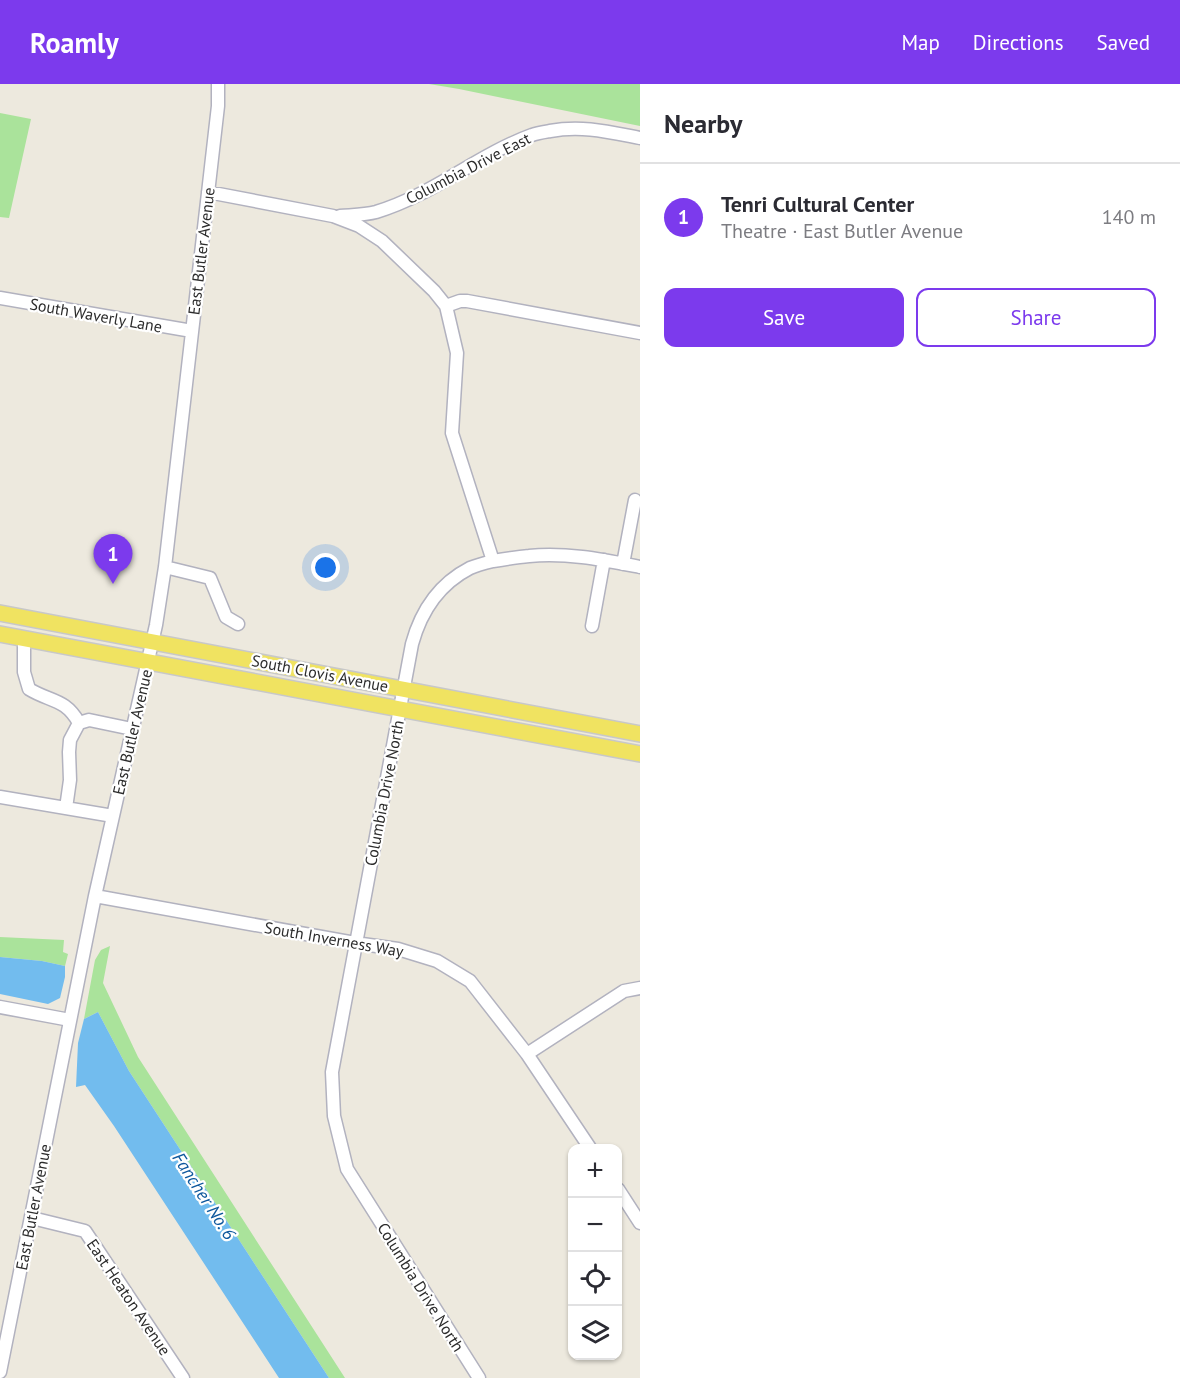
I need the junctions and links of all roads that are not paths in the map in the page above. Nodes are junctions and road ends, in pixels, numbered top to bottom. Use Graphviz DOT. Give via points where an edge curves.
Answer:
graph roads {
  1 [pos="218,84"];
  2 [pos="640,138"];
  3 [pos="208,192"];
  4 [pos="333,216"];
  5 [pos="0,298"];
  6 [pos="446,306"];
  7 [pos="192,332"];
  8 [pos="640,333"];
  9 [pos="635,500"];
  10 [pos="604,560"];
  11 [pos="493,561"];
  12 [pos="623,564"];
  13 [pos="165,567"];
  14 [pos="640,567"];
  15 [pos="0,613"];
  16 [pos="238,624"];
  17 [pos="592,626"];
  18 [pos="0,634"];
  19 [pos="24,638"];
  20 [pos="154,642"];
  21 [pos="148,662"];
  22 [pos="403,689"];
  23 [pos="399,709"];
  24 [pos="79,723"];
  25 [pos="132,729"];
  26 [pos="640,734"];
  27 [pos="640,754"];
  28 [pos="0,797"];
  29 [pos="66,808"];
  30 [pos="113,816"];
  31 [pos="95,896"];
  32 [pos="356,943"];
  33 [pos="640,988"];
  34 [pos="0,1007"];
  35 [pos="70,1020"];
  36 [pos="527,1054"];
  37 [pos="587,1144"];
  38 [pos="622,1195"];
  39 [pos="32,1218"];
  40 [pos="640,1223"];
  41 [pos="0,1372"];
  42 [pos="183,1378"];
  43 [pos="479,1378"];
  1 -- 3 [label="street, East Butler Avenue"];
  2 -- 4 [label="street, Columbia Drive East" via="578,128 533,134 408,199 376,212"];
  3 -- 4 [label="street"];
  3 -- 7 [label="street, East Butler Avenue"];
  4 -- 6 [label="street" via="382,241"];
  5 -- 7 [label="street, South Waverly Lane"];
  6 -- 8 [label="street" via="467,301"];
  6 -- 11 [label="street" via="457,353 452,433"];
  7 -- 13 [label="street, East Butler Avenue"];
  9 -- 12 [label="street"];
  10 -- 11 [label="street" via="544,555"];
  10 -- 12 [label="street"];
  10 -- 17 [label="street"];
  11 -- 22 [label="street, Columbia Drive North" via="471,568 453,580 426,609 417,625"];
  12 -- 14 [label="street"];
  13 -- 16 [label="street" via="210,578 226,617"];
  13 -- 20 [label="street, East Butler Avenue"];
  15 -- 20 [label="main road, South Clovis Avenue"];
  18 -- 19 [label="main road, South Clovis Avenue"];
  19 -- 21 [label="main road, South Clovis Avenue"];
  19 -- 24 [label="street" via="24,672 29,689 57,701"];
  20 -- 21 [label="street, East Butler Avenue"];
  20 -- 22 [label="main road, South Clovis Avenue"];
  21 -- 23 [label="main road, South Clovis Avenue"];
  21 -- 25 [label="street, East Butler Avenue"];
  22 -- 23 [label="street, Columbia Drive North"];
  22 -- 26 [label="main road, South Clovis Avenue"];
  23 -- 27 [label="main road, South Clovis Avenue"];
  23 -- 32 [label="street, Columbia Drive North"];
  24 -- 25 [label="street" via="89,720"];
  24 -- 29 [label="street" via="70,740"];
  25 -- 30 [label="street, East Butler Avenue"];
  28 -- 29 [label="street"];
  29 -- 30 [label="street"];
  30 -- 31 [label="street, East Butler Avenue"];
  31 -- 32 [label="street, South Inverness Way"];
  31 -- 35 [label="street, East Butler Avenue"];
  32 -- 36 [label="street, South Inverness Way" via="398,949 436,961 470,981"];
  32 -- 43 [label="street, Columbia Drive North" via="332,1072 334,1116 347,1169"];
  33 -- 36 [label="street" via="624,991"];
  34 -- 35 [label="street"];
  35 -- 39 [label="street, East Butler Avenue"];
  36 -- 37 [label="street, South Inverness Way"];
  38 -- 40 [label="street"];
  39 -- 41 [label="street, East Butler Avenue"];
  39 -- 42 [label="street, East Heaton Avenue" via="85,1231"];
}
